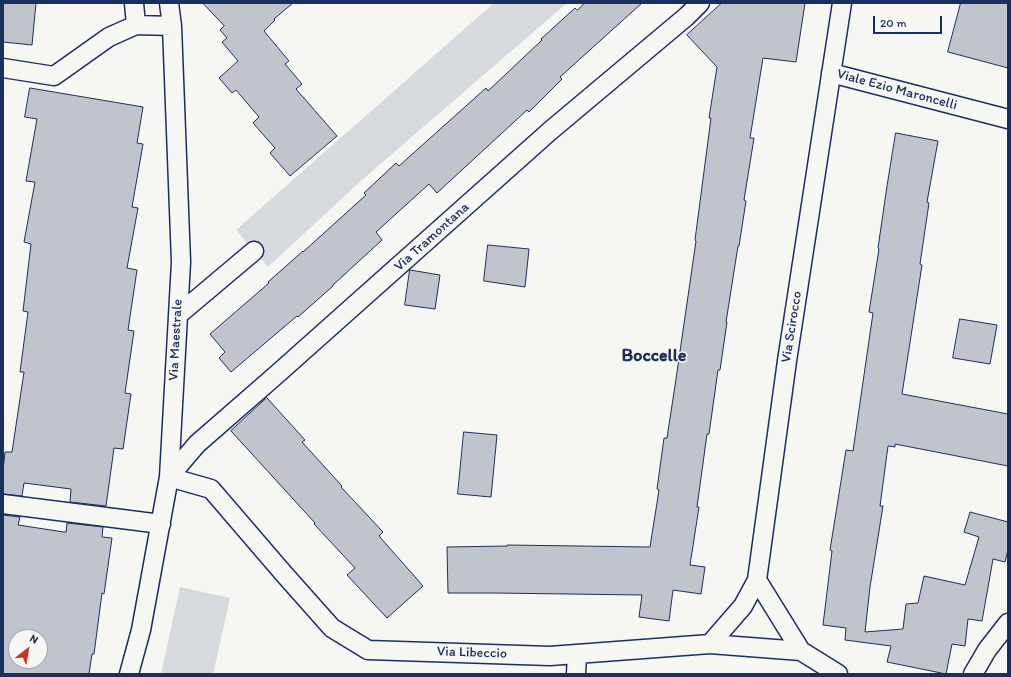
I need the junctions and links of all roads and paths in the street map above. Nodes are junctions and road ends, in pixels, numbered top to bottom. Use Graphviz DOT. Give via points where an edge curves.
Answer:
graph roads {
  1 [pos="134,3"];
  2 [pos="169,3"];
  3 [pos="700,3"];
  4 [pos="842,3"];
  5 [pos="136,25"];
  6 [pos="172,26"];
  7 [pos="3,68"];
  8 [pos="831,73"];
  9 [pos="1008,119"];
  10 [pos="254,251"];
  11 [pos="178,315"];
  12 [pos="169,477"];
  13 [pos="3,504"];
  14 [pos="161,524"];
  15 [pos="757,580"];
  16 [pos="1008,623"];
  17 [pos="710,644"];
  18 [pos="801,651"];
  19 [pos="577,654"];
  20 [pos="129,674"];
  21 [pos="576,674"];
  22 [pos="838,674"];
  23 [pos="973,674"];
  1 -- 5 [label="street"];
  2 -- 6 [label="street, Via Maestrale"];
  3 -- 12 [label="street, Via Tramontana" via="550,131 197,444"];
  4 -- 8 [label="street, Viale Ezio Maroncelli"];
  5 -- 6 [label="street"];
  5 -- 7 [label="street" via="109,37 54,76"];
  6 -- 11 [label="street, Via Maestrale" via="181,262"];
  8 -- 9 [label="street, Viale Ezio Maroncelli"];
  8 -- 15 [label="street, Via Scirocco"];
  10 -- 11 [label="street"];
  11 -- 12 [label="street, Via Maestrale"];
  12 -- 14 [label="street, Via Maestrale"];
  12 -- 19 [label="street, Via Libeccio" via="210,489 332,628 368,650 550,656"];
  13 -- 14 [label="street"];
  14 -- 20 [label="street, Via Maestrale" via="141,630"];
  15 -- 17 [label="street, Via Scirocco" via="743,606"];
  15 -- 18 [label="street"];
  16 -- 23 [label="street" via="987,650"];
  17 -- 18 [label="street, Via Libeccio"];
  17 -- 19 [label="street, Via Libeccio"];
  18 -- 22 [label="street, Via Libeccio"];
  19 -- 21 [label="street"];
}
